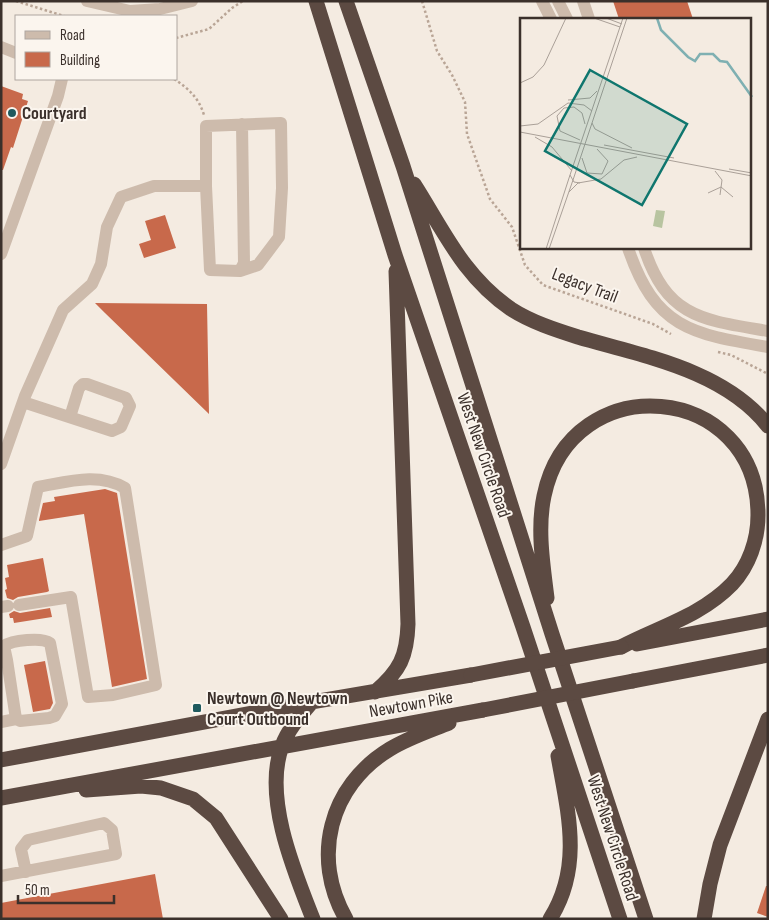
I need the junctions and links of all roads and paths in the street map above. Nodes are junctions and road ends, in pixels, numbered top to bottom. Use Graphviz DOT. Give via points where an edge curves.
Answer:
graph roads {
  1 [pos="16,1"];
  2 [pos="87,1"];
  3 [pos="192,1"];
  4 [pos="243,1"];
  5 [pos="316,1"];
  6 [pos="346,1"];
  7 [pos="422,1"];
  8 [pos="542,1"];
  9 [pos="558,1"];
  10 [pos="583,1"];
  11 [pos="165,5"];
  12 [pos="61,15"];
  13 [pos="550,18"];
  14 [pos="566,18"];
  15 [pos="589,18"];
  16 [pos="178,37"];
  17 [pos="1,47"];
  18 [pos="15,53"];
  19 [pos="62,80"];
  20 [pos="176,80"];
  21 [pos="242,124"];
  22 [pos="206,126"];
  23 [pos="403,166"];
  24 [pos="206,186"];
  25 [pos="628,249"];
  26 [pos="644,249"];
  27 [pos="1,254"];
  28 [pos="395,255"];
  29 [pos="240,271"];
  30 [pos="768,331"];
  31 [pos="674,335"];
  32 [pos="768,348"];
  33 [pos="714,350"];
  34 [pos="768,374"];
  35 [pos="24,399"];
  36 [pos="70,417"];
  37 [pos="768,426"];
  38 [pos="3,456"];
  39 [pos="1,545"];
  40 [pos="9,606"];
  41 [pos="768,620"];
  42 [pos="552,634"];
  43 [pos="621,647"];
  44 [pos="768,655"];
  45 [pos="4,661"];
  46 [pos="375,692"];
  47 [pos="312,702"];
  48 [pos="550,708"];
  49 [pos="483,710"];
  50 [pos="16,719"];
  51 [pos="768,719"];
  52 [pos="1,722"];
  53 [pos="282,746"];
  54 [pos="1,760"];
  55 [pos="20,794"];
  56 [pos="1,798"];
  57 [pos="26,872"];
  58 [pos="1,876"];
  59 [pos="281,919"];
  60 [pos="313,919"];
  61 [pos="346,919"];
  62 [pos="550,919"];
  63 [pos="620,919"];
  64 [pos="646,919"];
  65 [pos="704,919"];
  1 -- 12 [label="path"];
  2 -- 11 [label="street" via="130,10"];
  3 -- 11 [label="street"];
  4 -- 16 [label="path" via="209,29"];
  5 -- 28 [label="highway, West New Circle Road"];
  6 -- 23 [label="highway, West New Circle Road"];
  7 -- 31 [label="path, Legacy Trail" via="437,51 464,102 467,134 490,199 512,227 525,265 543,285 653,324"];
  8 -- 13 [label="street"];
  9 -- 14 [label="street"];
  10 -- 15 [label="street"];
  17 -- 18 [label="street"];
  19 -- 27 [label="street"];
  20 -- 22 [label="path" via="196,97"];
  21 -- 22 [label="street"];
  21 -- 29 [label="street" via="244,263"];
  21 -- 29 [label="street" via="281,122 282,188 279,237 258,265"];
  22 -- 24 [label="street"];
  23 -- 37 [label="highway" via="461,260 511,309 559,331 701,376 742,400"];
  23 -- 42 [label="highway, West New Circle Road"];
  24 -- 29 [label="street" via="210,270"];
  24 -- 35 [label="street" via="154,186 121,197 108,227 101,264 92,284 64,310"];
  25 -- 32 [label="street" via="641,281 670,318 710,336"];
  26 -- 30 [label="street" via="659,284 679,305 712,321"];
  28 -- 46 [label="highway" via="408,624 407,645 396,673"];
  28 -- 48 [label="highway, West New Circle Road"];
  33 -- 34 [label="path"];
  35 -- 36 [label="street"];
  35 -- 38 [label="street"];
  36 -- 36 [label="street" via="117,430 130,406 126,398 83,384"];
  39 -- 40 [label="street" via="27,536 38,487 91,478 125,488 156,685 88,697 71,597"];
  41 -- 43 [label="highway, Newtown Pike"];
  42 -- 43 [label="highway" via="542,558 541,520 549,478 558,458 572,439 609,413 632,406 680,409 703,418 727,435 743,455 753,478 758,502 758,526 753,548 733,583 713,601 697,612"];
  42 -- 64 [label="highway, West New Circle Road"];
  43 -- 46 [label="highway, Newtown Pike, bridge"];
  44 -- 49 [label="highway, Newtown Pike, bridge"];
  45 -- 50 [label="street"];
  45 -- 50 [label="street" via="4,646 9,642 46,640 50,643 62,704 55,716 49,718"];
  46 -- 47 [label="highway, Newtown Pike"];
  47 -- 53 [label="highway" via="298,718"];
  47 -- 54 [label="highway, Newtown Pike"];
  48 -- 62 [label="highway" via="571,841 564,889"];
  48 -- 63 [label="highway, West New Circle Road"];
  49 -- 53 [label="highway, Newtown Pike"];
  49 -- 61 [label="highway" via="388,750 369,764 339,802 328,844 331,883"];
  50 -- 52 [label="street"];
  51 -- 65 [label="highway" via="720,845"];
  53 -- 55 [label="highway, Newtown Pike"];
  53 -- 60 [label="highway" via="276,770 281,824"];
  55 -- 56 [label="highway, Newtown Pike"];
  55 -- 59 [label="highway" via="141,786 161,788 194,799 216,818"];
  57 -- 57 [label="street" via="116,854 112,830 104,823 28,840 21,849"];
  57 -- 58 [label="street"];
}
